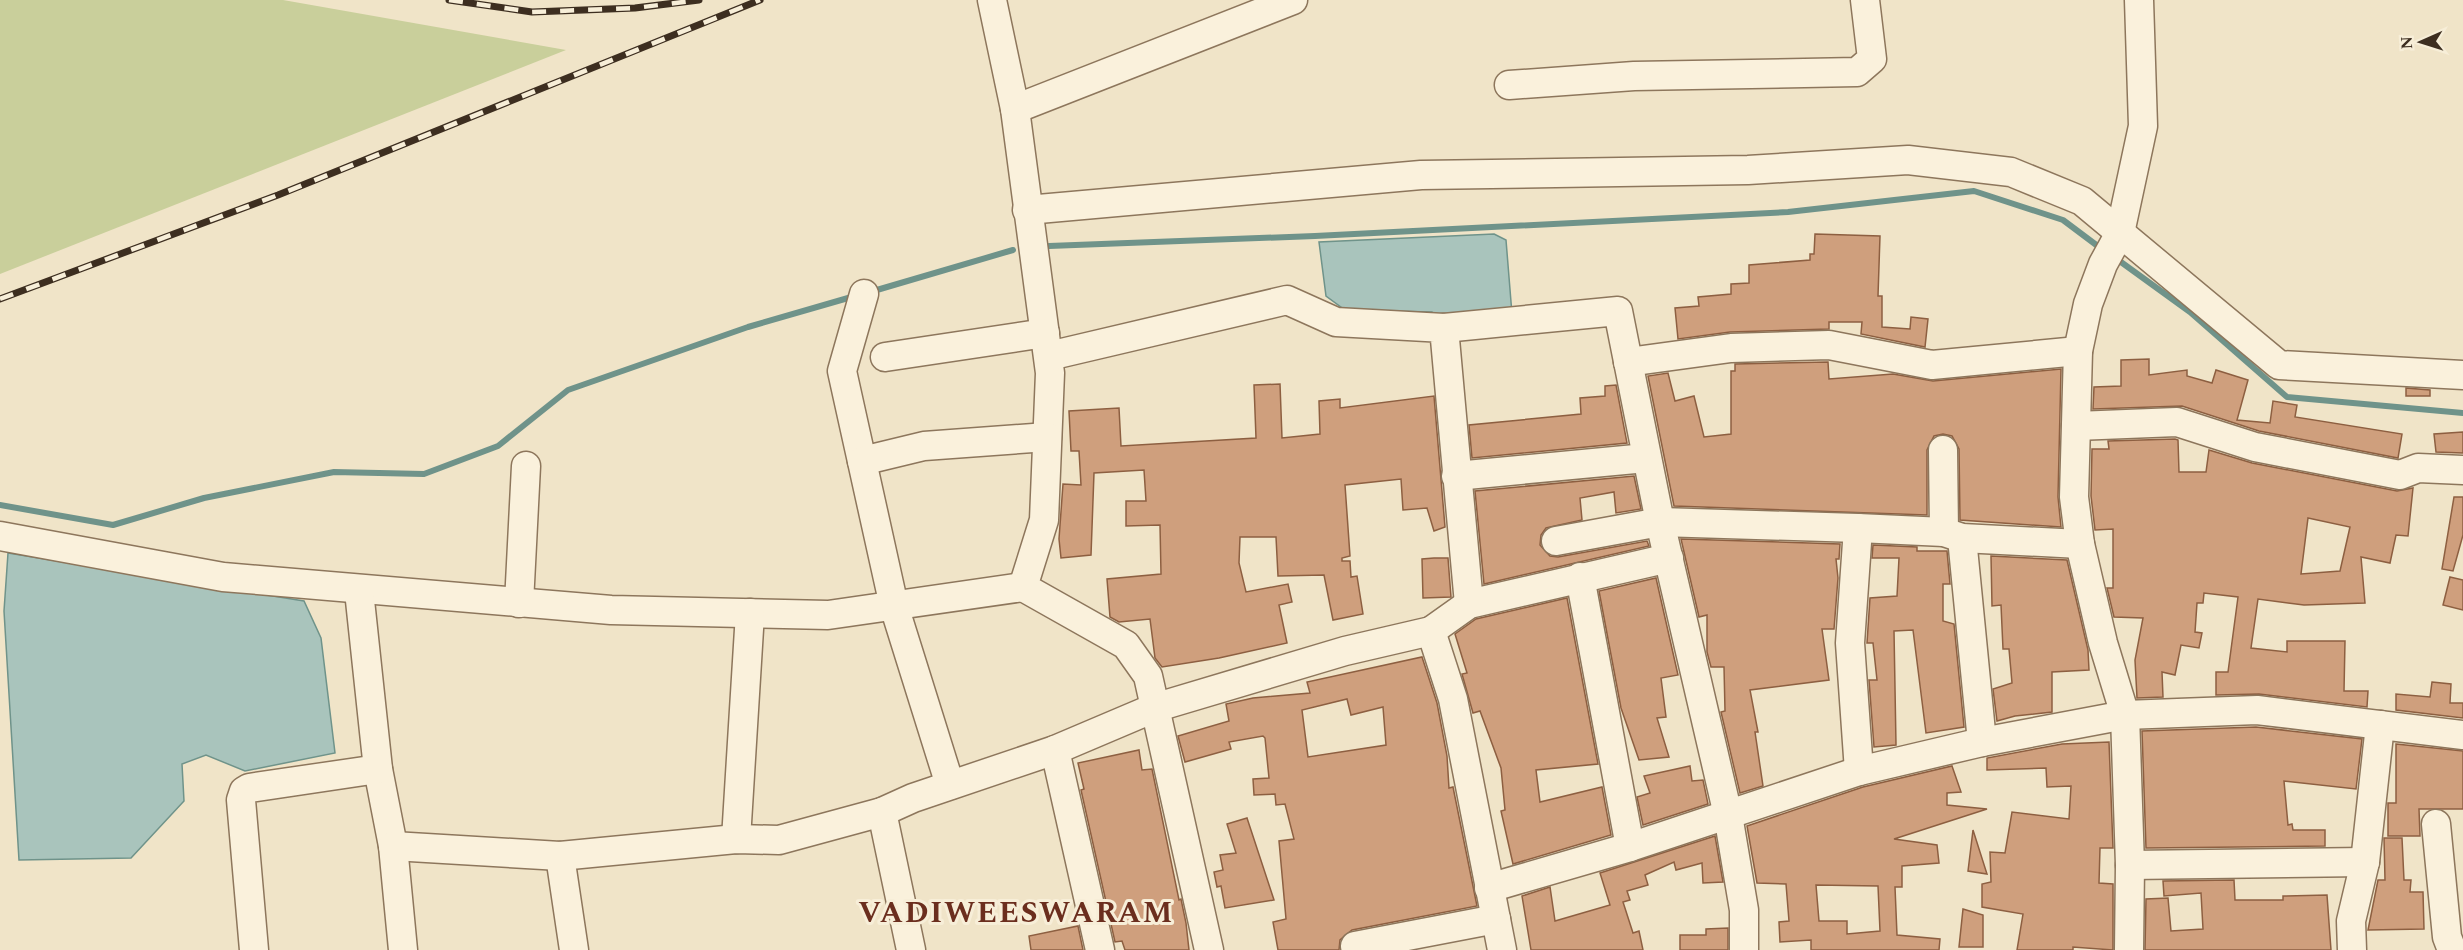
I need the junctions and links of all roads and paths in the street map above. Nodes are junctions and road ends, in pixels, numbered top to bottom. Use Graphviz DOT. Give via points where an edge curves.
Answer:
graph roads {
  1 [pos="992,0"];
  2 [pos="1293,0"];
  3 [pos="1865,0"];
  4 [pos="2139,0"];
  5 [pos="1509,85"];
  6 [pos="1015,109"];
  7 [pos="1027,210"];
  8 [pos="2111,249"];
  9 [pos="864,294"];
  10 [pos="1444,328"];
  11 [pos="1047,345"];
  12 [pos="2078,351"];
  13 [pos="885,357"];
  14 [pos="1628,362"];
  15 [pos="2463,375"];
  16 [pos="2076,426"];
  17 [pos="1047,437"];
  18 [pos="1943,450"];
  19 [pos="1646,458"];
  20 [pos="862,461"];
  21 [pos="526,466"];
  22 [pos="2463,470"];
  23 [pos="1456,476"];
  24 [pos="1660,522"];
  25 [pos="1858,528"];
  26 [pos="1953,535"];
  27 [pos="0,536"];
  28 [pos="1556,541"];
  29 [pos="2080,544"];
  30 [pos="1669,558"];
  31 [pos="1580,577"];
  32 [pos="1023,586"];
  33 [pos="359,591"];
  34 [pos="519,603"];
  35 [pos="1469,603"];
  36 [pos="894,606"];
  37 [pos="750,613"];
  38 [pos="1431,631"];
  39 [pos="1154,708"];
  40 [pos="2125,716"];
  41 [pos="2380,725"];
  42 [pos="2463,735"];
  43 [pos="1982,742"];
  44 [pos="1055,750"];
  45 [pos="378,769"];
  46 [pos="1859,771"];
  47 [pos="950,785"];
  48 [pos="882,812"];
  49 [pos="1728,815"];
  50 [pos="2436,824"];
  51 [pos="736,839"];
  52 [pos="393,846"];
  53 [pos="1630,847"];
  54 [pos="560,856"];
  55 [pos="2365,862"];
  56 [pos="2130,866"];
  57 [pos="1489,888"];
  58 [pos="1496,919"];
  59 [pos="1355,946"];
  60 [pos="254,950"];
  61 [pos="403,950"];
  62 [pos="574,950"];
  63 [pos="911,950"];
  64 [pos="1100,950"];
  65 [pos="1209,950"];
  66 [pos="1502,950"];
  67 [pos="1744,950"];
  68 [pos="2129,950"];
  69 [pos="2352,950"];
  70 [pos="2451,950"];
  1 -- 6 [label="street"];
  2 -- 6 [label="street"];
  3 -- 5 [label="street" via="1872,59 1857,72 1634,76"];
  4 -- 8 [label="street" via="2143,126"];
  6 -- 7 [label="street"];
  7 -- 8 [label="street" via="1421,175 1748,170 1908,160 2011,172 2082,201"];
  7 -- 11 [label="street"];
  8 -- 12 [label="street" via="2088,304"];
  8 -- 15 [label="street" via="2279,365"];
  9 -- 20 [label="street" via="842,371"];
  10 -- 11 [label="street" via="1336,322 1287,300"];
  10 -- 14 [label="street" via="1618,311"];
  10 -- 23 [label="street"];
  11 -- 13 [label="street"];
  11 -- 17 [label="street"];
  12 -- 14 [label="street" via="1932,365 1828,345 1731,348"];
  12 -- 16 [label="street"];
  14 -- 19 [label="street"];
  16 -- 22 [label="street" via="2177,422 2255,447 2400,475 2418,468"];
  16 -- 29 [label="street" via="2074,497"];
  17 -- 20 [label="street" via="924,446"];
  17 -- 32 [label="street" via="1044,520"];
  18 -- 26 [label="street"];
  19 -- 23 [label="street"];
  19 -- 24 [label="street"];
  20 -- 36 [label="street"];
  21 -- 34 [label="street"];
  23 -- 35 [label="street"];
  24 -- 25 [label="street"];
  24 -- 28 [label="street"];
  24 -- 30 [label="street"];
  25 -- 26 [label="street"];
  25 -- 46 [label="street" via="1850,643"];
  26 -- 29 [label="street"];
  26 -- 43 [label="street"];
  27 -- 33 [label="street" via="224,577"];
  29 -- 40 [label="street"];
  30 -- 31 [label="street"];
  30 -- 49 [label="street"];
  31 -- 35 [label="street"];
  31 -- 53 [label="street"];
  32 -- 36 [label="street"];
  32 -- 39 [label="street" via="1126,645 1148,676"];
  33 -- 34 [label="street"];
  33 -- 45 [label="street"];
  34 -- 37 [label="street" via="610,610"];
  35 -- 38 [label="street"];
  36 -- 37 [label="street" via="828,615"];
  36 -- 47 [label="street"];
  37 -- 51 [label="street"];
  38 -- 39 [label="street" via="1345,651"];
  38 -- 57 [label="street" via="1453,699"];
  39 -- 44 [label="street"];
  39 -- 65 [label="street"];
  40 -- 41 [label="street" via="2257,710"];
  40 -- 43 [label="street"];
  40 -- 56 [label="street"];
  41 -- 42 [label="street"];
  41 -- 55 [label="street"];
  43 -- 46 [label="street"];
  44 -- 47 [label="street"];
  44 -- 64 [label="street"];
  45 -- 52 [label="street"];
  45 -- 60 [label="street" via="244,791 241,800"];
  46 -- 49 [label="street"];
  47 -- 48 [label="street"];
  48 -- 51 [label="street" via="779,840"];
  48 -- 63 [label="street"];
  49 -- 53 [label="street"];
  49 -- 67 [label="street" via="1744,910"];
  50 -- 70 [label="street"];
  51 -- 54 [label="street"];
  52 -- 54 [label="street"];
  52 -- 61 [label="street"];
  53 -- 57 [label="street"];
  54 -- 62 [label="street"];
  55 -- 56 [label="street"];
  55 -- 69 [label="street" via="2351,921"];
  56 -- 68 [label="street"];
  57 -- 58 [label="street"];
  58 -- 59 [label="street"];
  58 -- 66 [label="street"];
}
